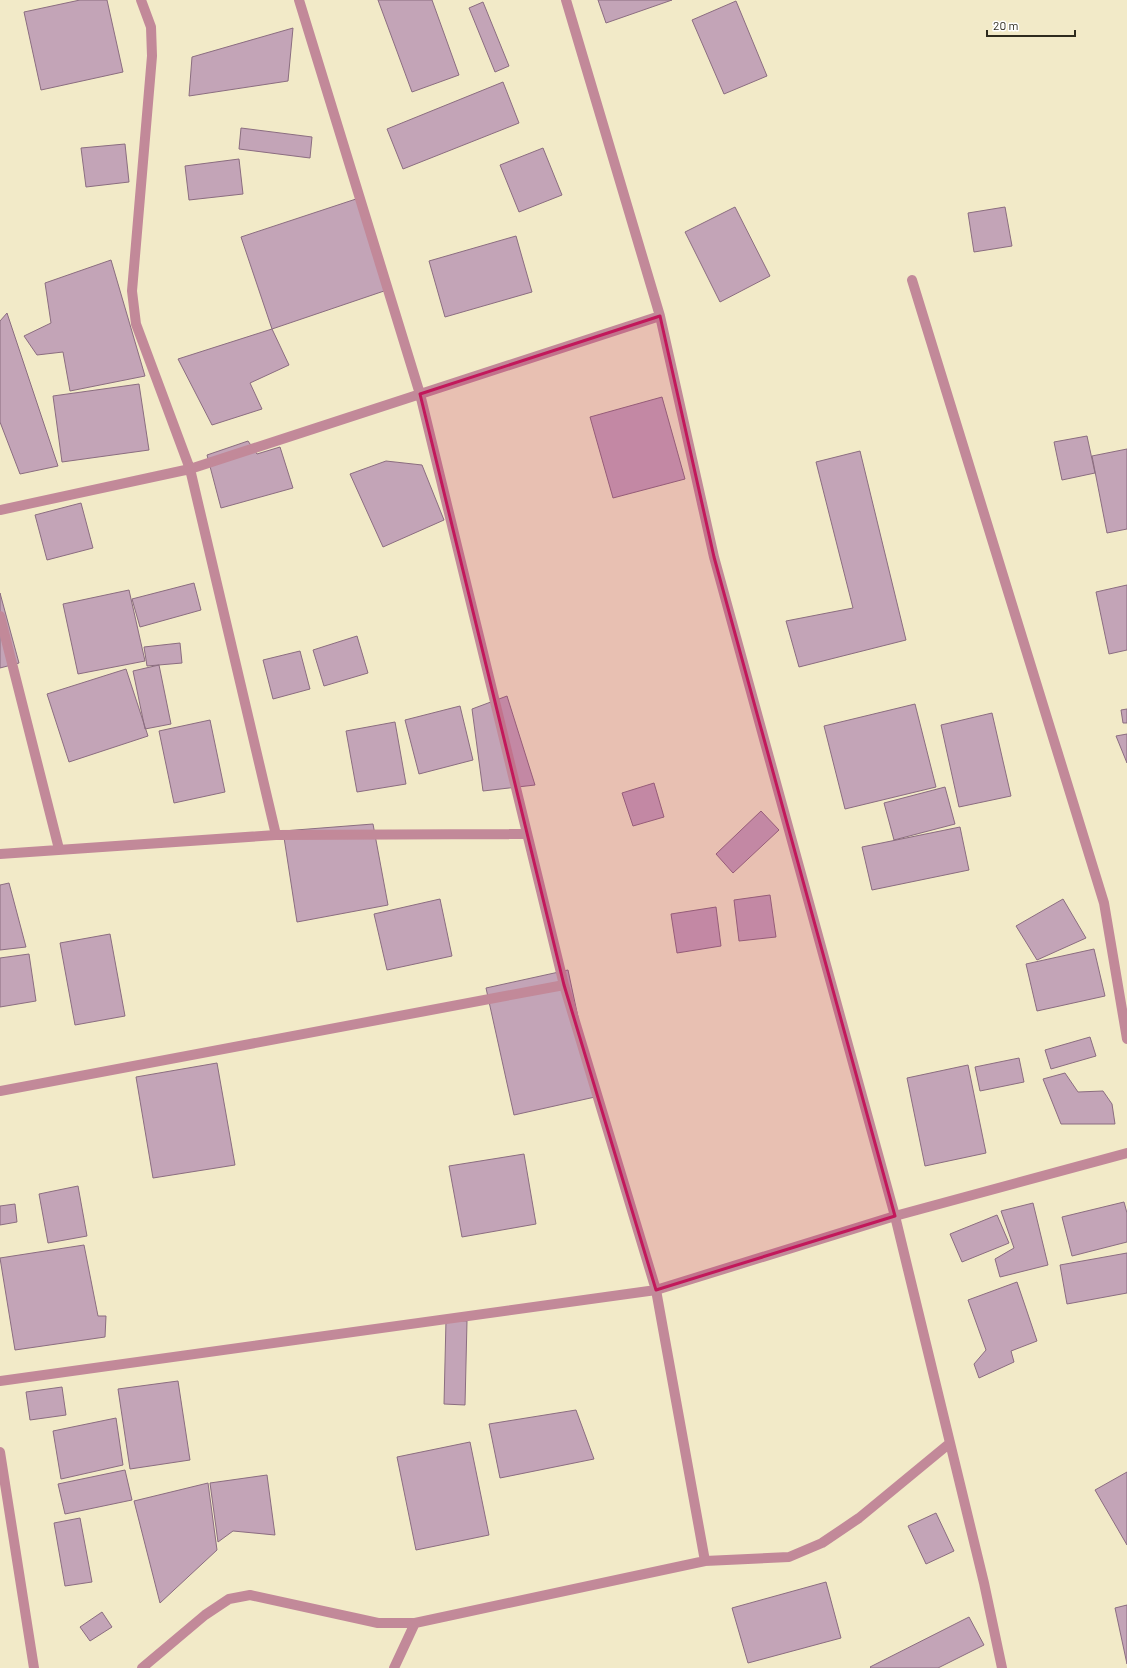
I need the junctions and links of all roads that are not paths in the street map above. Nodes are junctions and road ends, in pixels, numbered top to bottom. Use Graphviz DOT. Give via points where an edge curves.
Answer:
graph roads {
  1 [pos="141,0"];
  2 [pos="299,0"];
  3 [pos="566,0"];
  4 [pos="912,280"];
  5 [pos="660,316"];
  6 [pos="420,394"];
  7 [pos="190,469"];
  8 [pos="0,510"];
  9 [pos="0,616"];
  10 [pos="527,834"];
  11 [pos="276,836"];
  12 [pos="59,849"];
  13 [pos="0,854"];
  14 [pos="564,985"];
  15 [pos="1127,1039"];
  16 [pos="0,1091"];
  17 [pos="1127,1153"];
  18 [pos="895,1216"];
  19 [pos="656,1290"];
  20 [pos="0,1381"];
  21 [pos="950,1444"];
  22 [pos="0,1452"];
  23 [pos="705,1561"];
  24 [pos="415,1623"];
  25 [pos="34,1668"];
  26 [pos="142,1668"];
  27 [pos="394,1668"];
  28 [pos="1002,1668"];
  1 -- 7 [label="street" via="150,27 152,56 132,291 136,324"];
  2 -- 6 [label="street"];
  3 -- 5 [label="street"];
  4 -- 15 [label="street" via="1104,902"];
  5 -- 6 [label="street"];
  5 -- 18 [label="street" via="714,556"];
  6 -- 7 [label="street"];
  6 -- 10 [label="street"];
  7 -- 8 [label="street"];
  7 -- 11 [label="street"];
  9 -- 12 [label="street"];
  10 -- 11 [label="street"];
  10 -- 14 [label="street"];
  11 -- 12 [label="street"];
  12 -- 13 [label="street"];
  14 -- 16 [label="street"];
  14 -- 19 [label="street"];
  17 -- 18 [label="street"];
  18 -- 19 [label="street"];
  18 -- 21 [label="street"];
  19 -- 20 [label="street"];
  19 -- 23 [label="street"];
  21 -- 23 [label="street" via="859,1518 822,1543 789,1557"];
  21 -- 28 [label="street"];
  22 -- 25 [label="street"];
  23 -- 24 [label="street"];
  24 -- 26 [label="street" via="378,1623 250,1595 229,1599 205,1615"];
  24 -- 27 [label="street"];
}
